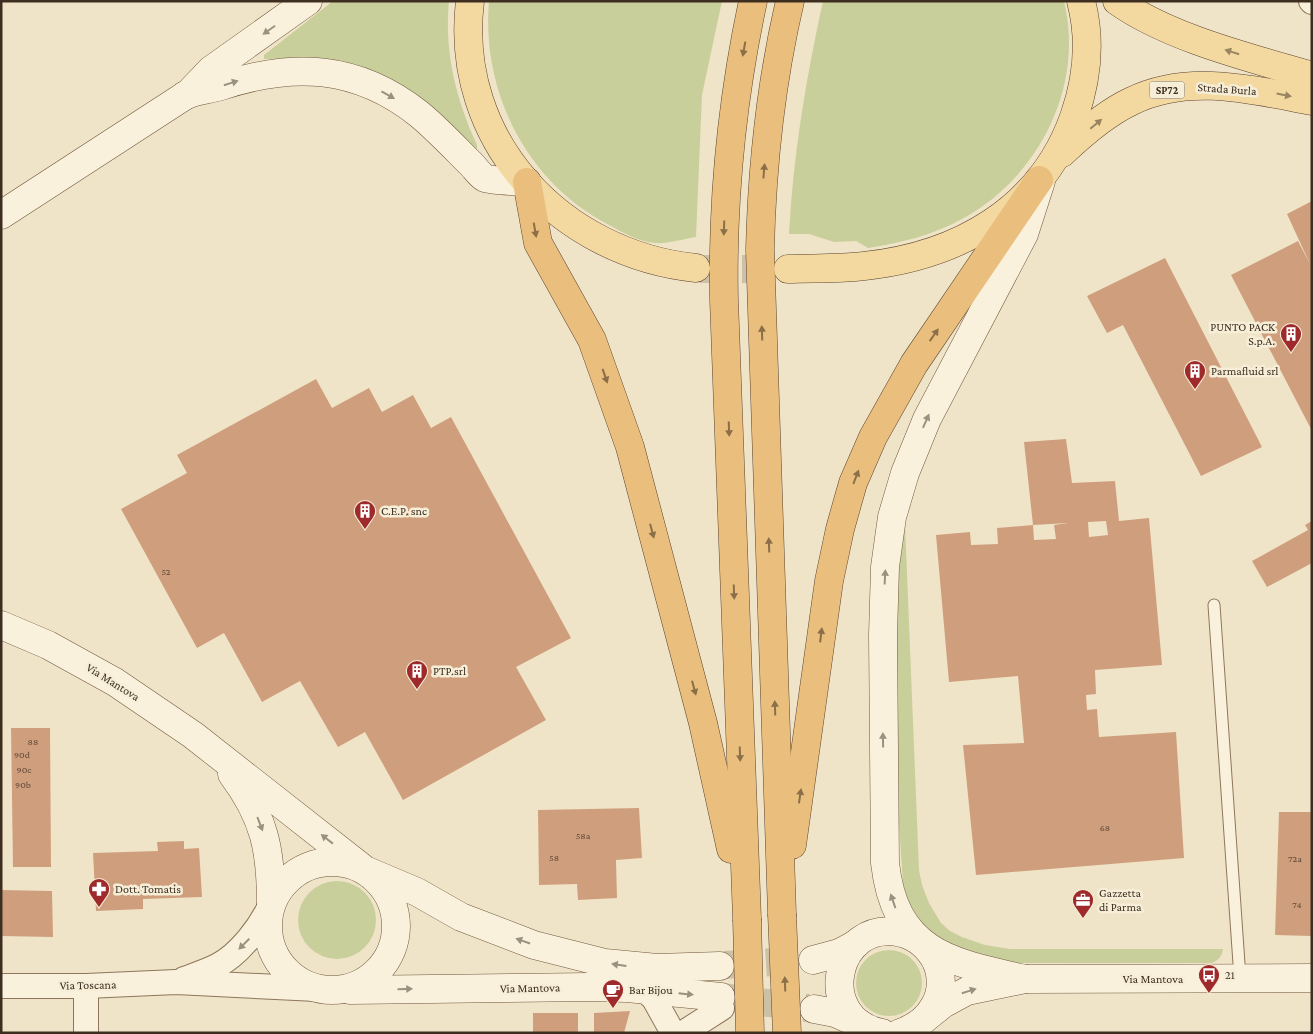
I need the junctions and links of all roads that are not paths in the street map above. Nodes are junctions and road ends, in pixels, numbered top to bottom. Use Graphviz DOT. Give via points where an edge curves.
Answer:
graph roads {
  1 [pos="308,1"];
  2 [pos="470,1"];
  3 [pos="753,1"];
  4 [pos="790,1"];
  5 [pos="1082,1"];
  6 [pos="1118,1"];
  7 [pos="1312,76"];
  8 [pos="184,96"];
  9 [pos="1312,101"];
  10 [pos="1043,174"];
  11 [pos="527,182"];
  12 [pos="1,215"];
  13 [pos="696,268"];
  14 [pos="788,269"];
  15 [pos="1214,605"];
  16 [pos="1,625"];
  17 [pos="216,753"];
  18 [pos="364,870"];
  19 [pos="272,904"];
  20 [pos="782,914"];
  21 [pos="746,919"];
  22 [pos="920,942"];
  23 [pos="856,944"];
  24 [pos="813,960"];
  25 [pos="720,966"];
  26 [pos="1240,978"];
  27 [pos="1312,978"];
  28 [pos="1024,979"];
  29 [pos="176,982"];
  30 [pos="1,986"];
  31 [pos="86,986"];
  32 [pos="328,989"];
  33 [pos="639,990"];
  34 [pos="722,1002"];
  35 [pos="814,1009"];
  36 [pos="913,1027"];
  37 [pos="868,1030"];
  38 [pos="86,1033"];
  39 [pos="673,1033"];
  40 [pos="683,1033"];
  41 [pos="750,1033"];
  42 [pos="787,1033"];
  1 -- 8 [label="main road, one-way" via="211,70"];
  2 -- 11 [label="main road" via="469,49 477,92 496,137"];
  3 -- 21 [label="highway, one-way" via="733,117 724,244"];
  20 -- 4 [label="highway, one-way" via="760,249 770,113"];
  5 -- 10 [label="main road" via="1087,45 1082,89 1068,134"];
  7 -- 6 [label="main road, one-way" via="1179,33"];
  8 -- 11 [label="main road, one-way" via="277,72 301,70 344,77 386,94 419,114 485,178"];
  8 -- 12 [label="main road"];
  10 -- 9 [label="main road, Strada Burla / SP72, one-way" via="1066,149 1105,117 1153,93 1189,86 1214,86"];
  10 -- 14 [label="main road" via="1009,211 965,239 936,251 863,266"];
  20 -- 10 [label="highway, one-way" via="829,582 854,483 873,437 910,370"];
  22 -- 10 [label="main road, one-way" via="895,908 885,863 882,654 885,567 890,532 900,488 918,440 1024,234"];
  11 -- 13 [label="main road" via="561,216 597,239 639,257"];
  11 -- 21 [label="highway, one-way" via="538,244 592,340 630,447 703,722"];
  15 -- 26 [label="lane"];
  16 -- 17 [label="main road, Via Mantova" via="98,672 152,706"];
  18 -- 17 [label="main road, Via Mantova, one-way"];
  17 -- 19 [label="main road, Via Mantova, one-way" via="252,805 261,825 271,868"];
  18 -- 19 [label="main road, Via Mantova" via="338,862 310,865 293,874 280,888"];
  25 -- 18 [label="main road, Via Mantova, one-way" via="645,968 558,952 480,926 417,892"];
  18 -- 32 [label="main road, Via Mantova" via="380,883 391,900 396,919 395,940 388,958 375,974 358,985"];
  19 -- 29 [label="street, Via Toscana, one-way" via="252,935 219,966"];
  19 -- 32 [label="main road, Via Mantova" via="268,926 271,947 282,966 298,981"];
  42 -- 20 [label="highway, one-way, bridge"];
  21 -- 41 [label="highway, bridge"];
  22 -- 23 [label="main road, Via Mantova" via="904,934 887,932"];
  22 -- 28 [label="main road, Via Mantova" via="957,961"];
  22 -- 36 [label="main road, Via Mantova" via="932,954 939,970 940,995 933,1010"];
  23 -- 24 [label="main road, Via Mantova" via="839,953"];
  23 -- 37 [label="main road" via="845,958 839,974 839,991 855,1020"];
  26 -- 27 [label="main road, Via Mantova"];
  26 -- 28 [label="main road, Via Mantova"];
  36 -- 28 [label="main road, Via Mantova, one-way" via="943,1004 968,991"];
  29 -- 31 [label="street, Via Toscana"];
  29 -- 32 [label="street, Via Toscana"];
  30 -- 31 [label="street, Via Toscana"];
  31 -- 38 [label="street"];
  32 -- 33 [label="main road, Via Mantova, one-way" via="568,987"];
  33 -- 34 [label="main road, Via Mantova, one-way"];
  33 -- 39 [label="street" via="654,999"];
  34 -- 40 [label="street"];
  35 -- 37 [label="main road" via="835,1014"];
}
